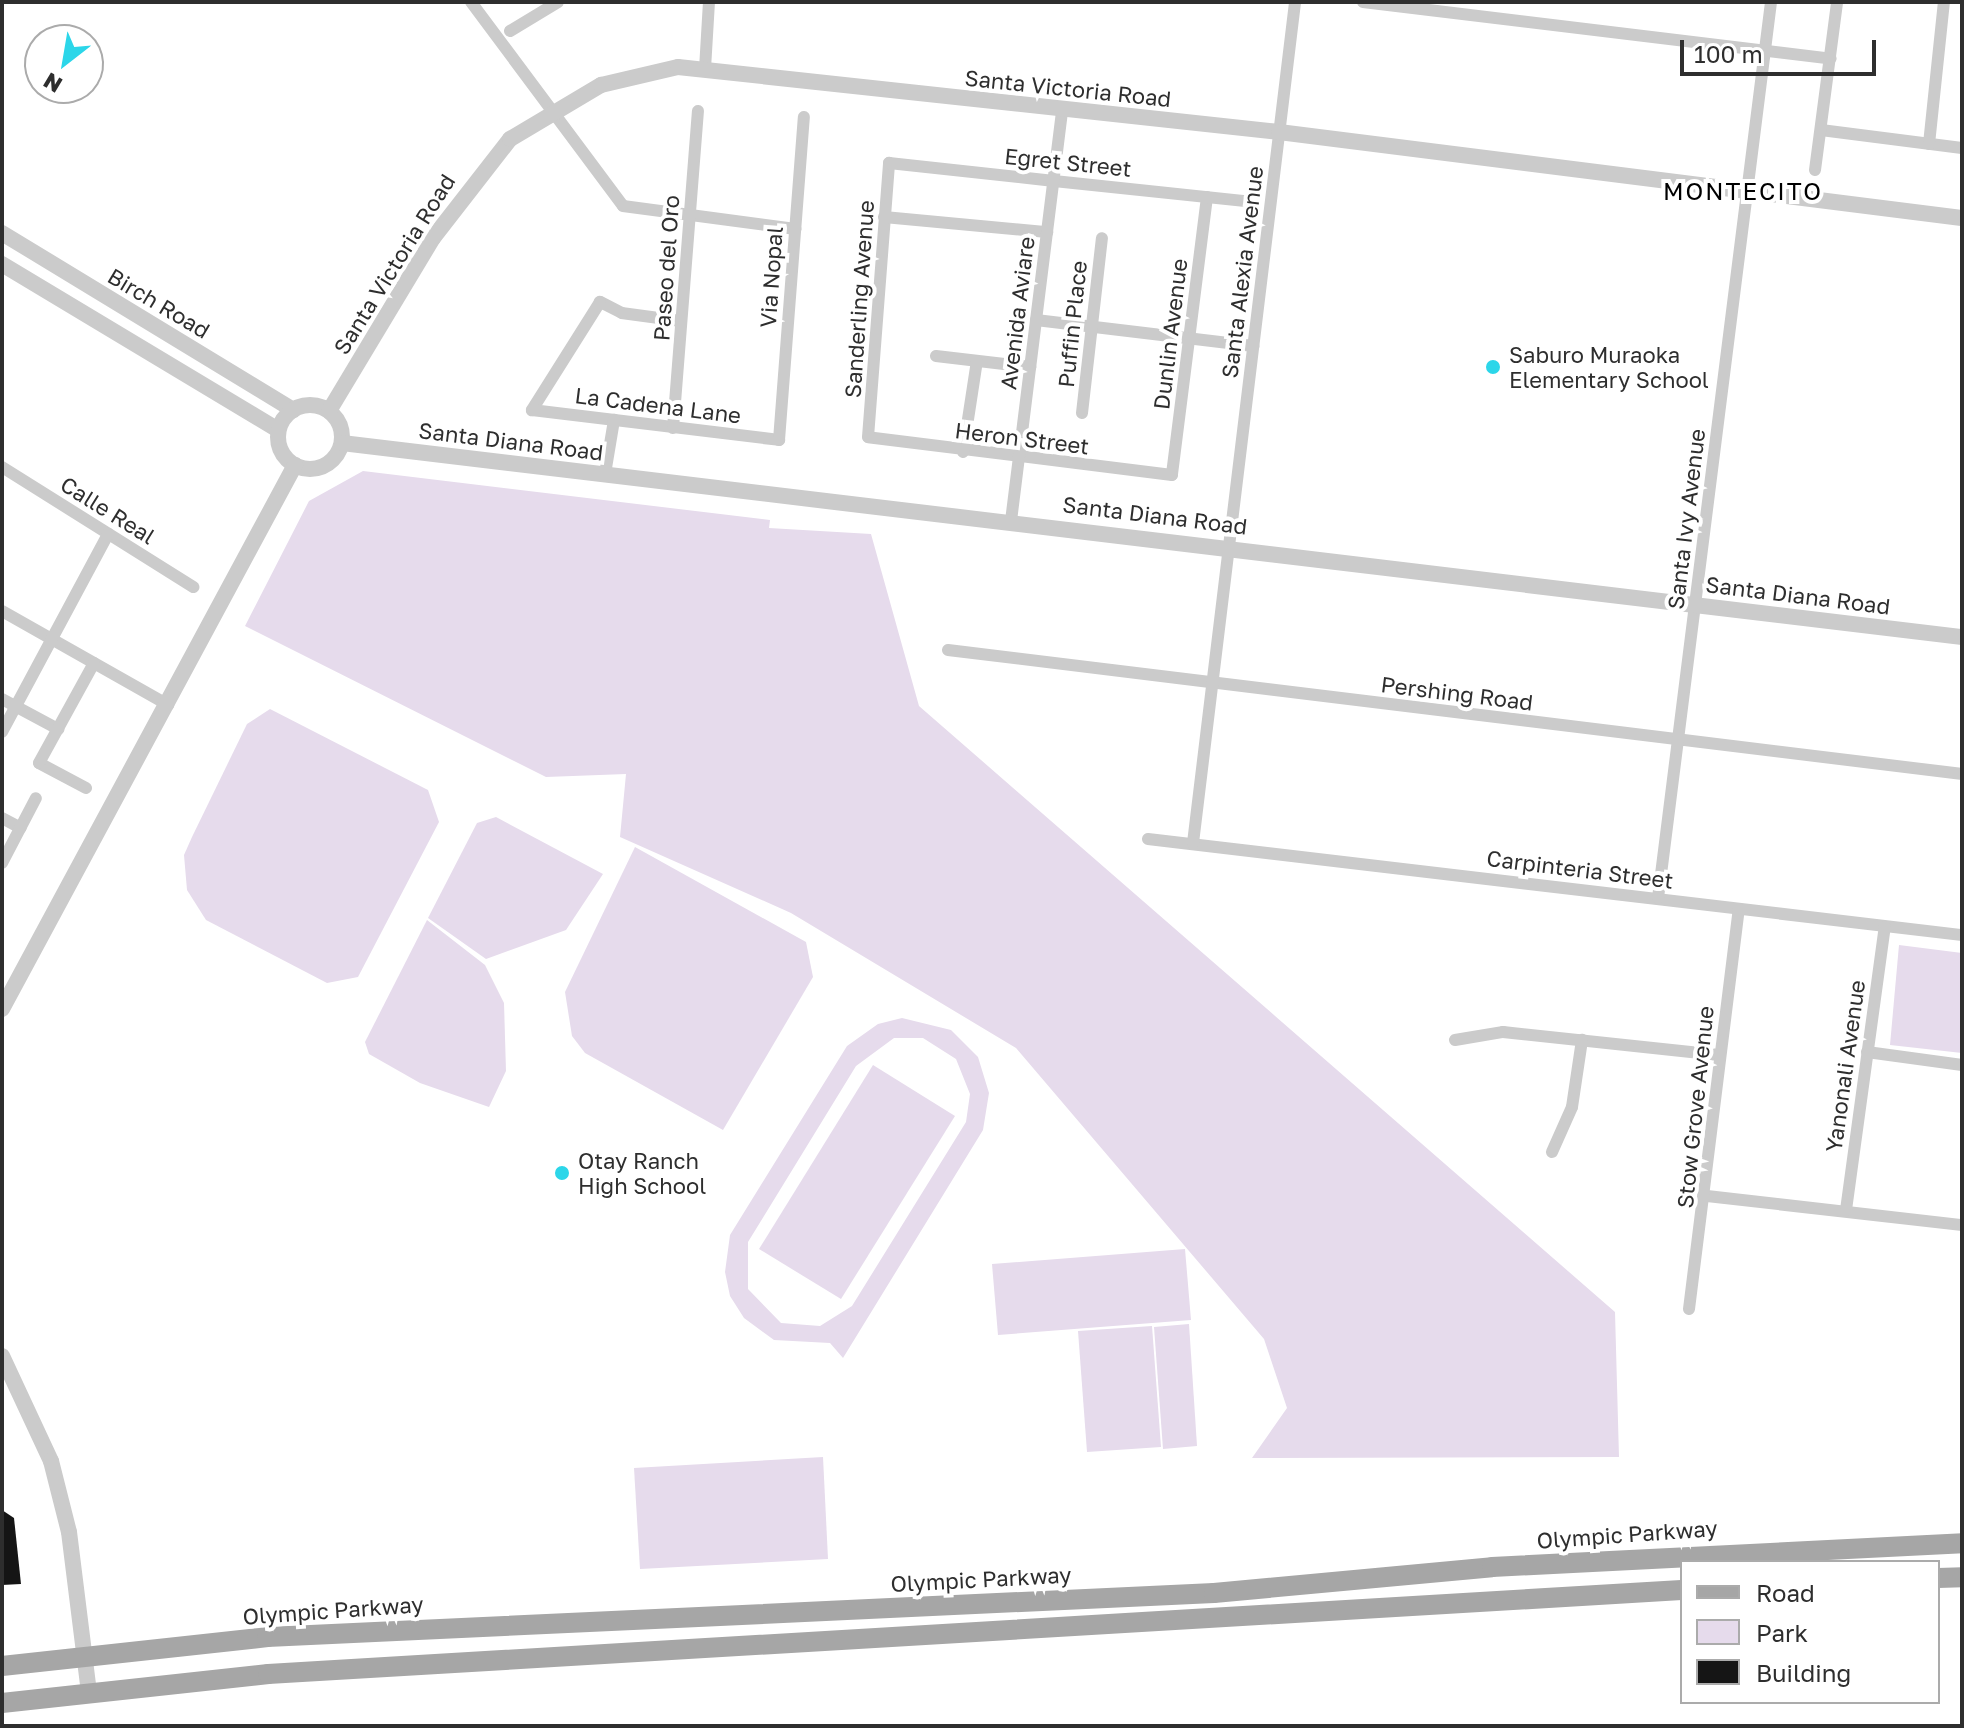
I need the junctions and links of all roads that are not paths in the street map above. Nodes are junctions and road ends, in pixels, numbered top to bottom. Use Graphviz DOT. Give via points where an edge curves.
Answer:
graph roads {
  1 [pos="471,2"];
  2 [pos="558,2"];
  3 [pos="709,2"];
  4 [pos="1295,2"];
  5 [pos="1363,2"];
  6 [pos="1771,2"];
  7 [pos="1837,2"];
  8 [pos="1944,2"];
  9 [pos="510,31"];
  10 [pos="1765,51"];
  11 [pos="1831,59"];
  12 [pos="705,69"];
  13 [pos="547,111"];
  14 [pos="698,111"];
  15 [pos="1062,111"];
  16 [pos="804,117"];
  17 [pos="1821,130"];
  18 [pos="1279,132"];
  19 [pos="1929,144"];
  20 [pos="1962,148"];
  21 [pos="889,163"];
  22 [pos="1815,170"];
  23 [pos="1054,181"];
  24 [pos="1747,187"];
  25 [pos="1207,197"];
  26 [pos="1243,201"];
  27 [pos="690,213"];
  28 [pos="884,217"];
  29 [pos="1962,218"];
  30 [pos="795,229"];
  31 [pos="1047,232"];
  32 [pos="2,233"];
  33 [pos="1102,238"];
  34 [pos="2,264"];
  35 [pos="113,300"];
  36 [pos="1036,320"];
  37 [pos="681,321"];
  38 [pos="100,323"];
  39 [pos="1092,326"];
  40 [pos="1189,338"];
  41 [pos="1253,346"];
  42 [pos="936,356"];
  43 [pos="977,361"];
  44 [pos="1030,367"];
  45 [pos="293,410"];
  46 [pos="329,411"];
  47 [pos="1082,413"];
  48 [pos="614,420"];
  49 [pos="673,428"];
  50 [pos="278,430"];
  51 [pos="868,437"];
  52 [pos="779,440"];
  53 [pos="342,443"];
  54 [pos="963,452"];
  55 [pos="1019,459"];
  56 [pos="295,465"];
  57 [pos="3,471"];
  58 [pos="605,474"];
  59 [pos="1172,475"];
  60 [pos="1011,521"];
  61 [pos="108,534"];
  62 [pos="1229,546"];
  63 [pos="193,587"];
  64 [pos="1696,605"];
  65 [pos="2,611"];
  66 [pos="1962,637"];
  67 [pos="52,639"];
  68 [pos="948,650"];
  69 [pos="94,663"];
  70 [pos="1213,683"];
  71 [pos="2,699"];
  72 [pos="168,705"];
  73 [pos="16,706"];
  74 [pos="58,729"];
  75 [pos="2,732"];
  76 [pos="1679,740"];
  77 [pos="1962,774"];
  78 [pos="86,788"];
  79 [pos="36,798"];
  80 [pos="2,818"];
  81 [pos="21,828"];
  82 [pos="1148,839"];
  83 [pos="1193,843"];
  84 [pos="2,863"];
  85 [pos="1658,898"];
  86 [pos="1739,909"];
  87 [pos="1885,927"];
  88 [pos="1962,935"];
  89 [pos="9,981"];
  90 [pos="2,1009"];
  91 [pos="1455,1040"];
  92 [pos="1582,1040"];
  93 [pos="1867,1052"];
  94 [pos="1719,1055"];
  95 [pos="1962,1065"];
  96 [pos="1552,1152"];
  97 [pos="1707,1196"];
  98 [pos="1846,1210"];
  99 [pos="1962,1225"];
  100 [pos="1689,1309"];
  101 [pos="2,1356"];
  102 [pos="1962,1543"];
  103 [pos="1962,1577"];
  104 [pos="1940,1578"];
  105 [pos="1680,1590"];
  106 [pos="879,1608"];
  107 [pos="884,1642"];
  108 [pos="85,1659"];
  109 [pos="2,1666"];
  110 [pos="89,1693"];
  111 [pos="2,1703"];
  1 -- 13 [label="street"];
  2 -- 9 [label="street"];
  3 -- 12 [label="street"];
  4 -- 18 [label="street, Santa Alexia Avenue"];
  5 -- 10 [label="street"];
  6 -- 10 [label="street, Santa Ivy Avenue"];
  7 -- 11 [label="street"];
  8 -- 19 [label="street"];
  10 -- 11 [label="street"];
  10 -- 24 [label="street, Santa Ivy Avenue"];
  11 -- 17 [label="street"];
  12 -- 13 [label="street, Santa Victoria Road" via="633,74"];
  12 -- 15 [label="street, Santa Victoria Road"];
  13 -- 27 [label="street" via="567,126 617,202"];
  13 -- 46 [label="street, Santa Victoria Road" via="467,187"];
  14 -- 27 [label="street, Paseo del Oro"];
  15 -- 18 [label="street, Santa Victoria Road"];
  15 -- 23 [label="street, Avenida Aviare"];
  16 -- 30 [label="street, Via Nopal"];
  17 -- 19 [label="street"];
  17 -- 22 [label="street"];
  18 -- 24 [label="street, Santa Victoria Road"];
  18 -- 41 [label="street, Santa Alexia Avenue"];
  19 -- 20 [label="street"];
  21 -- 23 [label="street, Egret Street"];
  21 -- 28 [label="street, Sanderling Avenue"];
  23 -- 25 [label="street, Egret Street"];
  23 -- 31 [label="street, Avenida Aviare"];
  24 -- 29 [label="street, Santa Victoria Road"];
  24 -- 64 [label="street, Santa Ivy Avenue"];
  25 -- 26 [label="street, Egret Street"];
  25 -- 40 [label="street, Dunlin Avenue"];
  27 -- 30 [label="street"];
  27 -- 37 [label="street, Paseo del Oro"];
  28 -- 31 [label="street"];
  28 -- 51 [label="street, Sanderling Avenue"];
  30 -- 52 [label="street, Via Nopal"];
  31 -- 36 [label="street, Avenida Aviare"];
  32 -- 35 [label="street, Birch Road"];
  33 -- 39 [label="street, Puffin Place"];
  34 -- 38 [label="street"];
  35 -- 38 [label="street"];
  35 -- 45 [label="street, Birch Road"];
  36 -- 39 [label="street"];
  36 -- 44 [label="street, Avenida Aviare"];
  37 -- 48 [label="street, La Cadena Lane" via="622,313 600,302 532,410"];
  37 -- 49 [label="street, Paseo del Oro"];
  38 -- 50 [label="street"];
  39 -- 40 [label="street"];
  39 -- 47 [label="street, Puffin Place"];
  40 -- 41 [label="street"];
  40 -- 59 [label="street, Dunlin Avenue"];
  41 -- 62 [label="street, Santa Alexia Avenue"];
  42 -- 43 [label="street"];
  43 -- 44 [label="street"];
  43 -- 54 [label="street"];
  44 -- 55 [label="street, Avenida Aviare"];
  45 -- 46 [label="street"];
  45 -- 50 [label="street"];
  46 -- 53 [label="street"];
  48 -- 49 [label="street, La Cadena Lane"];
  48 -- 58 [label="street"];
  49 -- 52 [label="street, La Cadena Lane"];
  50 -- 56 [label="street" via="281,451"];
  51 -- 54 [label="street, Heron Street"];
  53 -- 56 [label="street" via="324,466"];
  53 -- 58 [label="street, Santa Diana Road"];
  54 -- 55 [label="street, Heron Street"];
  55 -- 59 [label="street, Heron Street"];
  55 -- 60 [label="street, Avenida Aviare"];
  56 -- 72 [label="street"];
  57 -- 61 [label="street, Calle Real"];
  58 -- 60 [label="street, Santa Diana Road"];
  60 -- 62 [label="street, Santa Diana Road"];
  61 -- 63 [label="street, Calle Real"];
  61 -- 67 [label="street"];
  62 -- 64 [label="street, Santa Diana Road"];
  62 -- 70 [label="street"];
  64 -- 66 [label="street, Santa Diana Road"];
  64 -- 76 [label="street, Santa Ivy Avenue"];
  65 -- 67 [label="street"];
  67 -- 69 [label="street"];
  67 -- 73 [label="street"];
  68 -- 70 [label="street, Pershing Road"];
  69 -- 72 [label="street"];
  69 -- 74 [label="street"];
  70 -- 76 [label="street, Pershing Road"];
  70 -- 83 [label="street"];
  71 -- 73 [label="street"];
  72 -- 89 [label="street"];
  73 -- 74 [label="street"];
  73 -- 75 [label="street"];
  74 -- 78 [label="street" via="39,763"];
  76 -- 77 [label="street, Pershing Road"];
  76 -- 85 [label="street, Santa Ivy Avenue"];
  79 -- 81 [label="street"];
  80 -- 81 [label="street"];
  81 -- 84 [label="street"];
  82 -- 83 [label="street, Carpinteria Street"];
  83 -- 85 [label="street, Carpinteria Street"];
  85 -- 86 [label="street, Carpinteria Street"];
  86 -- 87 [label="street, Carpinteria Street"];
  86 -- 94 [label="street, Stow Grove Avenue"];
  87 -- 88 [label="street, Carpinteria Street"];
  87 -- 93 [label="street, Yanonali Avenue"];
  89 -- 90 [label="street"];
  91 -- 92 [label="street" via="1503,1032"];
  92 -- 94 [label="street"];
  92 -- 96 [label="street" via="1572,1107"];
  93 -- 95 [label="street"];
  93 -- 98 [label="street, Yanonali Avenue"];
  94 -- 97 [label="street, Stow Grove Avenue"];
  97 -- 98 [label="street"];
  97 -- 100 [label="street, Stow Grove Avenue"];
  98 -- 99 [label="street"];
  101 -- 108 [label="street" via="51,1461 69,1532"];
  102 -- 106 [label="main road, Olympic Parkway"];
  103 -- 104 [label="main road"];
  105 -- 107 [label="main road"];
  106 -- 107 [label="main road"];
  106 -- 108 [label="main road, Olympic Parkway" via="267,1637"];
  107 -- 110 [label="main road" via="268,1674"];
  108 -- 109 [label="main road, Olympic Parkway"];
  108 -- 110 [label="street"];
  110 -- 111 [label="main road"];
}
